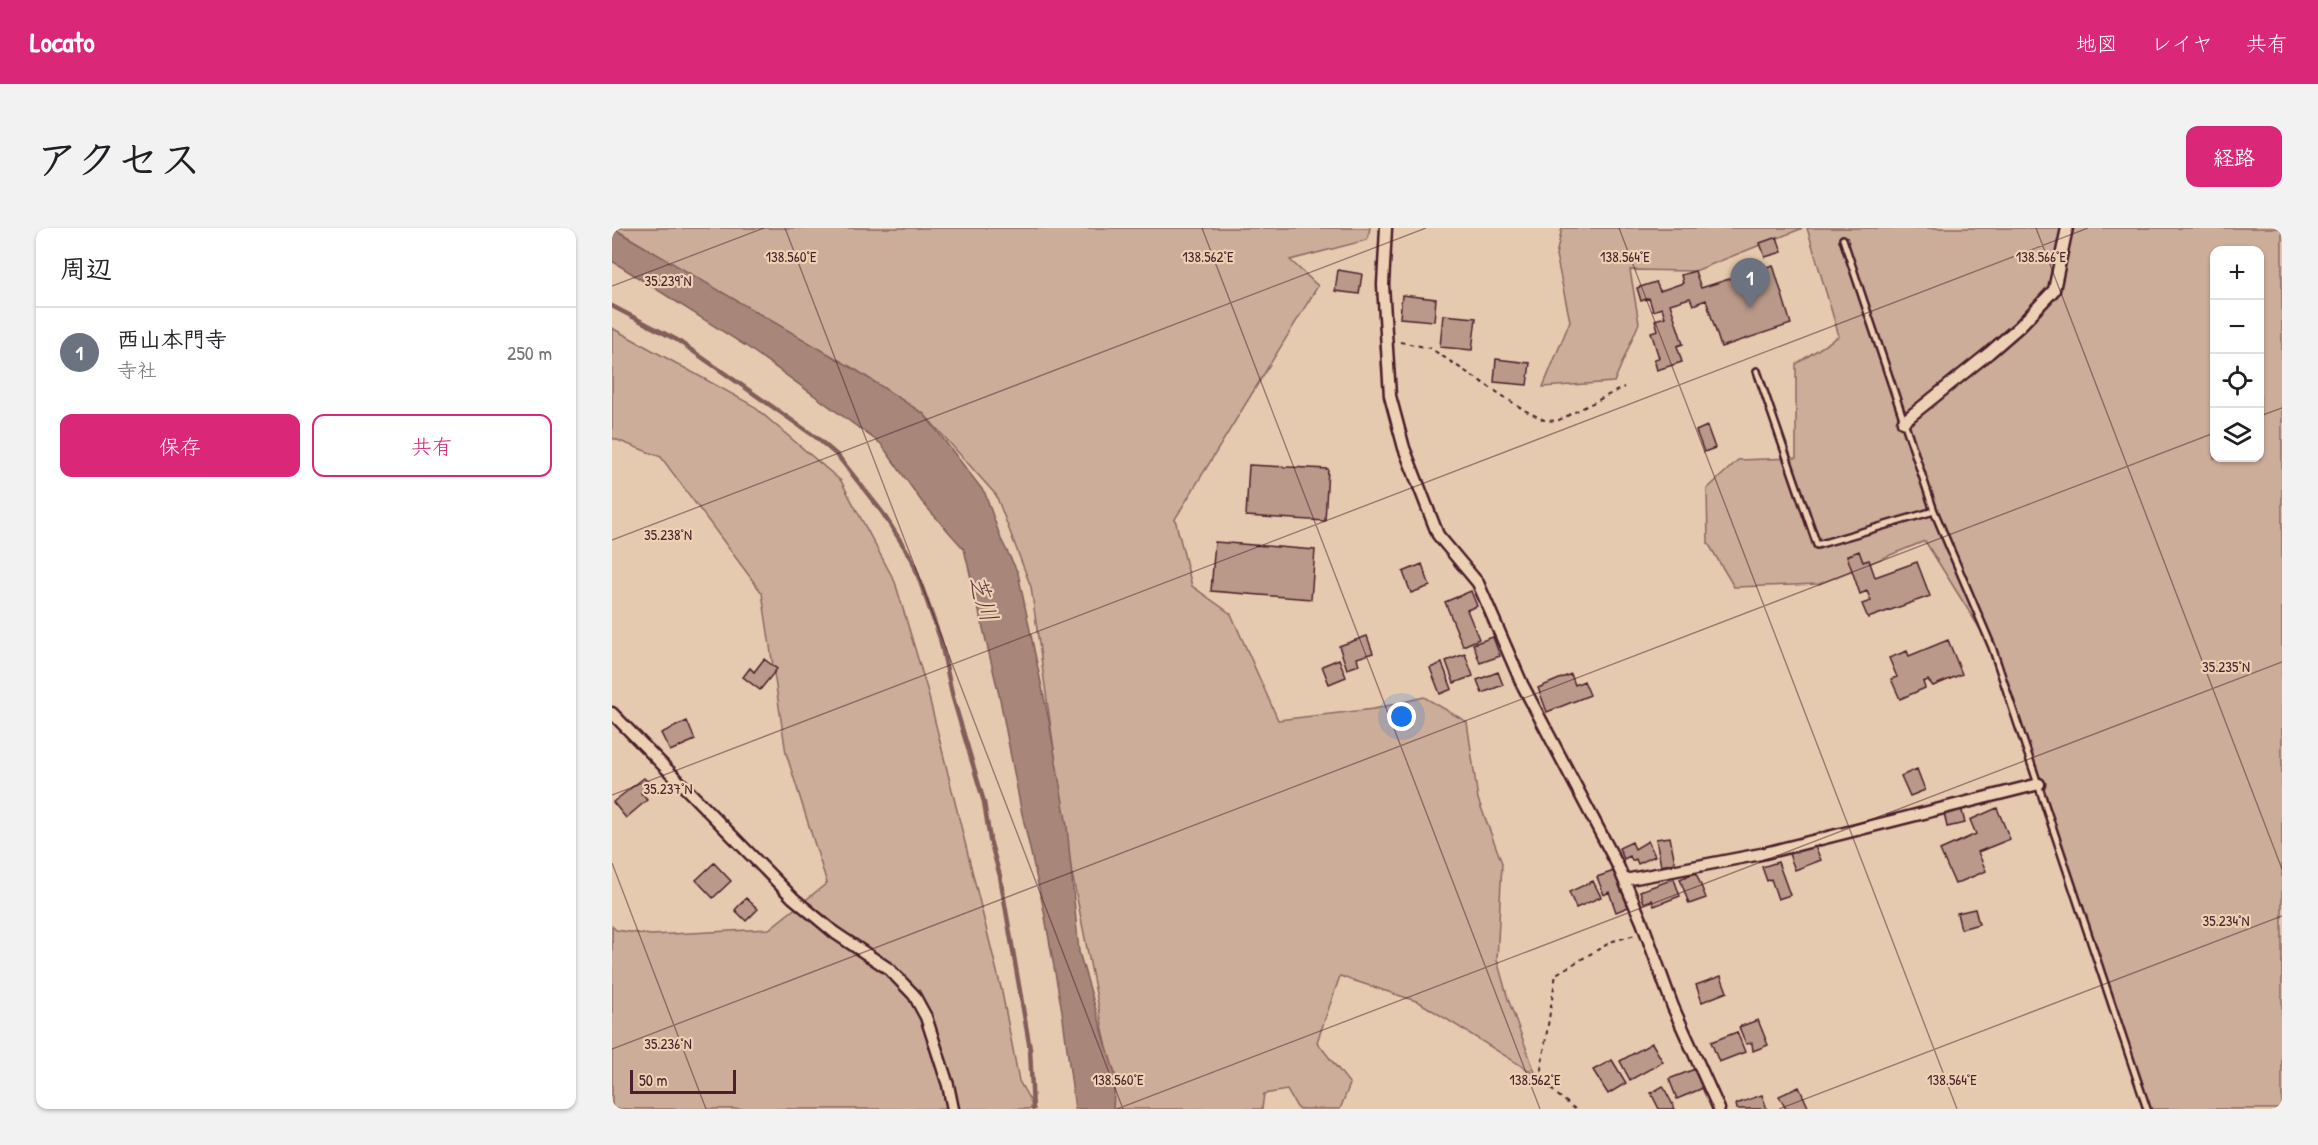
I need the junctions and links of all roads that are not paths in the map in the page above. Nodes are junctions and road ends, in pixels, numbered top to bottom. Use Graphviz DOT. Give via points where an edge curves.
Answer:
graph roads {
  1 [pos="1386,228"];
  2 [pos="2067,228"];
  3 [pos="1842,238"];
  4 [pos="1757,371"];
  5 [pos="1903,422"];
  6 [pos="1934,511"];
  7 [pos="612,713"];
  8 [pos="2039,784"];
  9 [pos="1624,880"];
  10 [pos="953,1109"];
  11 [pos="1719,1109"];
  12 [pos="2147,1109"];
  1 -- 9 [label="street" via="1383,285 1390,396 1404,448 1437,535 1478,583 1522,684"];
  2 -- 5 [label="street" via="2054,290 1997,346"];
  3 -- 5 [label="lane"];
  4 -- 6 [label="lane" via="1817,545"];
  5 -- 6 [label="lane"];
  6 -- 8 [label="lane" via="1992,648"];
  7 -- 10 [label="street" via="793,898 835,933 889,969 914,995 926,1017"];
  8 -- 9 [label="street" via="1761,854"];
  8 -- 12 [label="lane"];
  9 -- 11 [label="street" via="1673,1007"];
}
